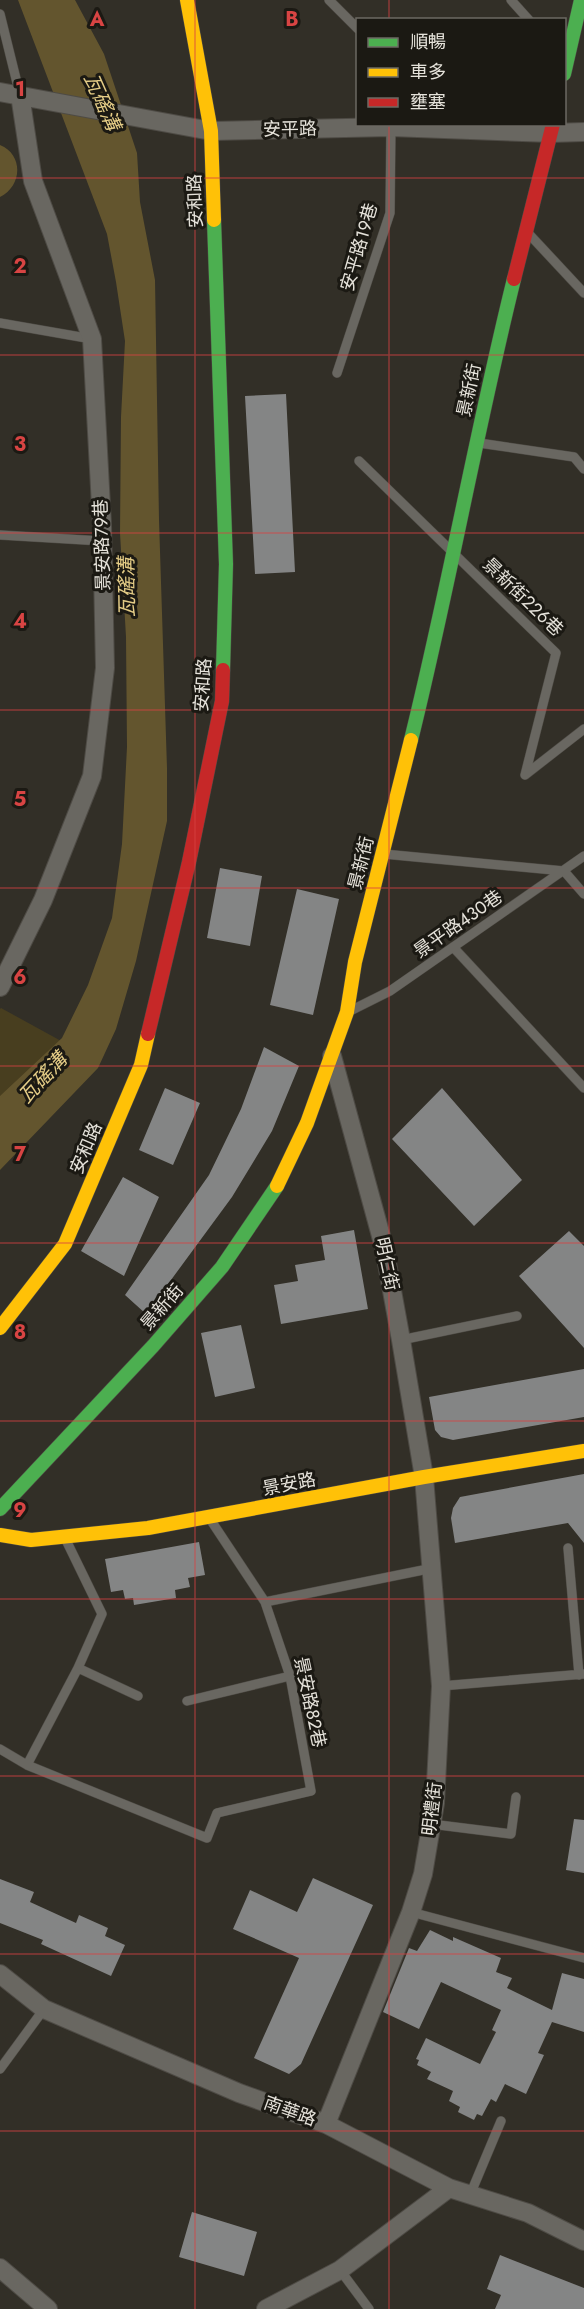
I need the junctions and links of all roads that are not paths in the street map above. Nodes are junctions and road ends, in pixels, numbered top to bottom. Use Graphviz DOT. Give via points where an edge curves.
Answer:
graph roads {
  1 [pos="187,0"];
  2 [pos="330,0"];
  3 [pos="511,0"];
  4 [pos="581,0"];
  5 [pos="0,14"];
  6 [pos="527,18"];
  7 [pos="356,28"];
  8 [pos="568,44"];
  9 [pos="566,59"];
  10 [pos="0,92"];
  11 [pos="20,95"];
  12 [pos="391,126"];
  13 [pos="552,129"];
  14 [pos="211,131"];
  15 [pos="584,132"];
  16 [pos="525,230"];
  17 [pos="584,293"];
  18 [pos="0,323"];
  19 [pos="92,339"];
  20 [pos="337,374"];
  21 [pos="477,442"];
  22 [pos="359,461"];
  23 [pos="584,469"];
  24 [pos="0,535"];
  25 [pos="102,541"];
  26 [pos="454,553"];
  27 [pos="584,729"];
  28 [pos="381,854"];
  29 [pos="584,856"];
  30 [pos="564,871"];
  31 [pos="584,894"];
  32 [pos="453,947"];
  33 [pos="0,987"];
  34 [pos="347,1012"];
  35 [pos="332,1056"];
  36 [pos="584,1088"];
  37 [pos="517,1316"];
  38 [pos="0,1328"];
  39 [pos="401,1340"];
  40 [pos="584,1451"];
  41 [pos="424,1477"];
  42 [pos="0,1509"];
  43 [pos="209,1517"];
  44 [pos="0,1535"];
  45 [pos="64,1538"];
  46 [pos="568,1548"];
  47 [pos="433,1568"];
  48 [pos="265,1602"];
  49 [pos="78,1668"];
  50 [pos="581,1675"];
  51 [pos="290,1676"];
  52 [pos="441,1686"];
  53 [pos="138,1696"];
  54 [pos="187,1701"];
  55 [pos="0,1749"];
  56 [pos="27,1765"];
  57 [pos="516,1797"];
  58 [pos="431,1824"];
  59 [pos="411,1912"];
  60 [pos="584,1958"];
  61 [pos="0,1974"];
  62 [pos="44,2009"];
  63 [pos="0,2070"];
  64 [pos="501,2121"];
  65 [pos="326,2124"];
  66 [pos="449,2188"];
  67 [pos="470,2195"];
  68 [pos="584,2241"];
  69 [pos="0,2268"];
  70 [pos="340,2270"];
  71 [pos="48,2309"];
  72 [pos="266,2309"];
  73 [pos="369,2309"];
  1 -- 14 [label="street, 安和路"];
  2 -- 7 [label="lane"];
  3 -- 6 [label="lane"];
  4 -- 8 [label="street"];
  5 -- 11 [label="lane"];
  8 -- 9 [label="street"];
  10 -- 11 [label="street, 安平路"];
  11 -- 14 [label="street, 安平路"];
  11 -- 19 [label="street, 景安路79巷" via="33,181"];
  12 -- 13 [label="street, 安平路"];
  12 -- 14 [label="street, 安平路"];
  12 -- 20 [label="lane, 安平路19巷" via="390,213"];
  13 -- 15 [label="street, 安平路"];
  13 -- 16 [label="street, 景新街"];
  14 -- 38 [label="street, 安和路" via="225,564 222,701 141,1065 65,1244"];
  16 -- 17 [label="lane"];
  16 -- 21 [label="street, 景新街"];
  18 -- 19 [label="lane"];
  19 -- 25 [label="street, 景安路79巷"];
  21 -- 23 [label="lane" via="574,457"];
  21 -- 26 [label="street, 景新街"];
  22 -- 26 [label="lane"];
  24 -- 25 [label="lane"];
  25 -- 33 [label="street, 景安路79巷" via="105,668 93,776 43,900"];
  26 -- 27 [label="lane, 景新街226巷" via="556,653 525,775"];
  26 -- 28 [label="street, 景新街"];
  28 -- 30 [label="lane"];
  28 -- 34 [label="street, 景新街"];
  29 -- 30 [label="lane, 景平路430巷"];
  30 -- 31 [label="lane"];
  30 -- 32 [label="lane, 景平路430巷"];
  32 -- 34 [label="lane, 景平路430巷" via="390,991"];
  32 -- 36 [label="lane"];
  34 -- 35 [label="street, 景新街"];
  35 -- 39 [label="street, 明仁街" via="384,1247"];
  35 -- 42 [label="street, 景新街" via="307,1123 273,1194 222,1267"];
  37 -- 39 [label="lane"];
  39 -- 41 [label="street, 明仁街"];
  40 -- 41 [label="street, 景安路"];
  41 -- 43 [label="street, 景安路"];
  41 -- 47 [label="street, 明禮街"];
  43 -- 45 [label="street, 景安路"];
  43 -- 48 [label="lane, 景安路82巷"];
  44 -- 45 [label="street, 景安路" via="31,1540"];
  45 -- 49 [label="lane" via="102,1614"];
  46 -- 50 [label="lane"];
  47 -- 48 [label="lane"];
  47 -- 52 [label="street, 明禮街"];
  48 -- 51 [label="lane, 景安路82巷"];
  49 -- 53 [label="lane"];
  49 -- 56 [label="lane"];
  50 -- 52 [label="lane"];
  51 -- 54 [label="lane"];
  51 -- 56 [label="lane, 景安路82巷" via="311,1791 217,1813 207,1838"];
  52 -- 58 [label="street, 明禮街"];
  55 -- 56 [label="lane"];
  57 -- 58 [label="lane" via="511,1834"];
  58 -- 59 [label="street, 明禮街" via="423,1874"];
  59 -- 60 [label="lane"];
  59 -- 65 [label="street, 明禮街"];
  61 -- 62 [label="street, 南華路"];
  62 -- 63 [label="lane"];
  62 -- 65 [label="street, 南華路" via="239,2093"];
  64 -- 67 [label="lane"];
  65 -- 66 [label="street, 南華路"];
  66 -- 67 [label="street, 南華路"];
  66 -- 70 [label="street"];
  67 -- 68 [label="street, 南華路" via="528,2213"];
  69 -- 71 [label="street"];
  70 -- 72 [label="street"];
  70 -- 73 [label="lane"];
}
